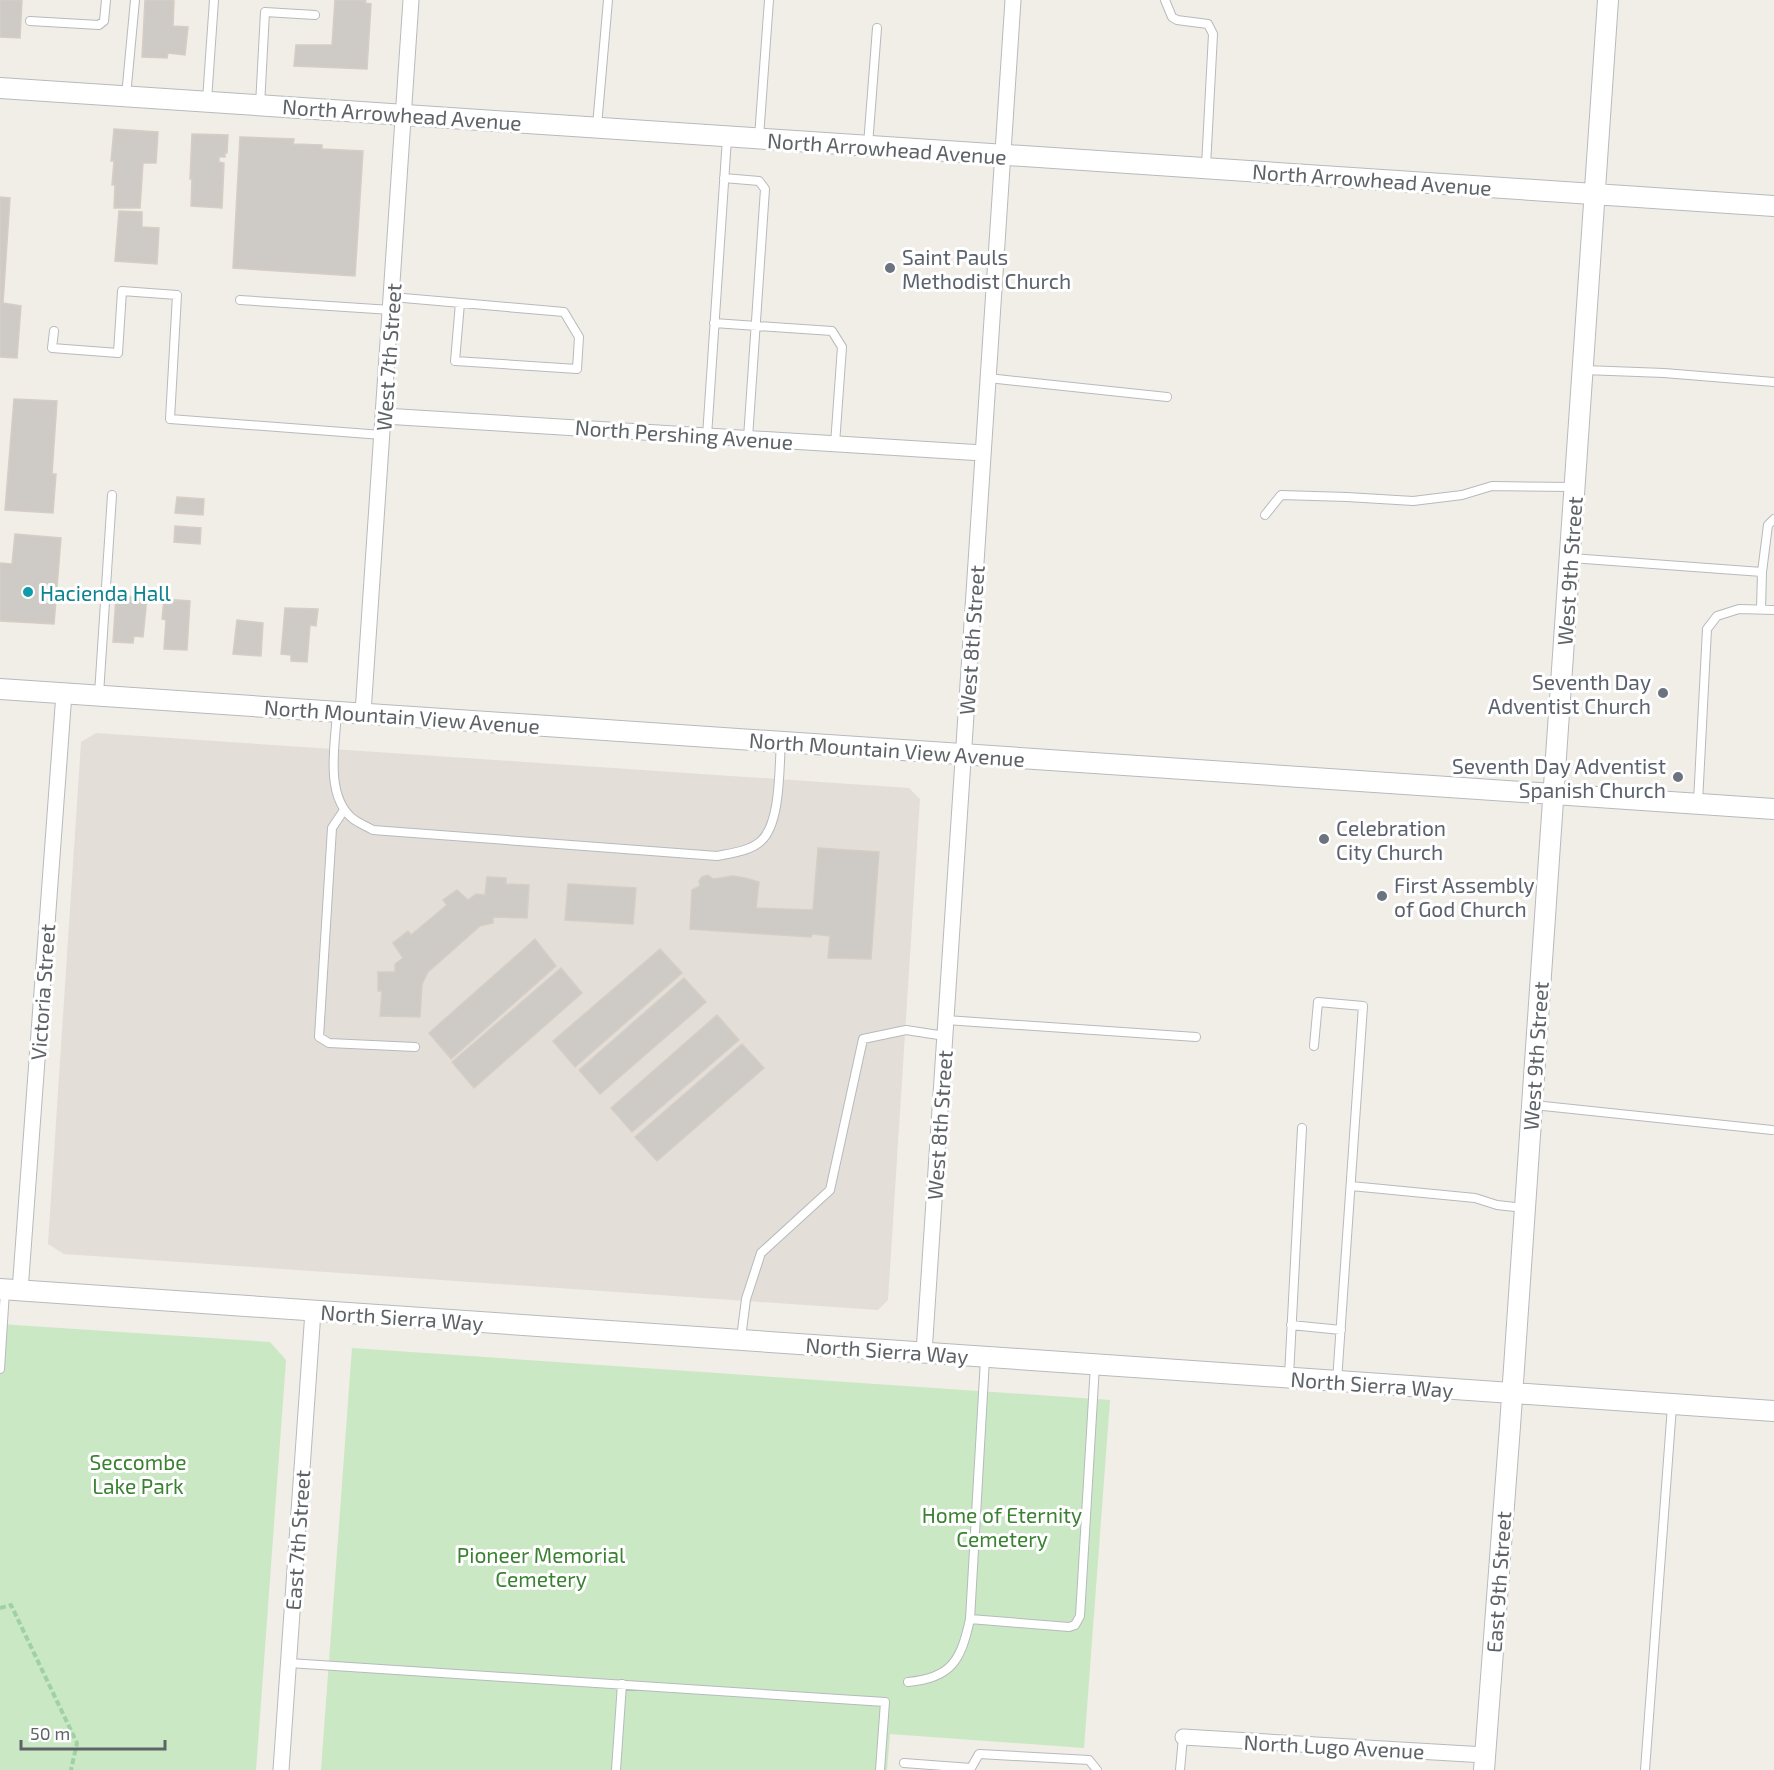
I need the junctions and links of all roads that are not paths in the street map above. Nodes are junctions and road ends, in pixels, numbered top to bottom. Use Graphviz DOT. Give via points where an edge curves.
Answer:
graph roads {
  1 [pos="106,0"];
  2 [pos="135,0"];
  3 [pos="214,0"];
  4 [pos="411,0"];
  5 [pos="608,0"];
  6 [pos="769,0"];
  7 [pos="1013,0"];
  8 [pos="1165,0"];
  9 [pos="1608,0"];
  10 [pos="315,15"];
  11 [pos="30,21"];
  12 [pos="877,28"];
  13 [pos="0,88"];
  14 [pos="126,96"];
  15 [pos="207,101"];
  16 [pos="260,105"];
  17 [pos="404,114"];
  18 [pos="596,127"];
  19 [pos="727,136"];
  20 [pos="759,139"];
  21 [pos="868,146"];
  22 [pos="1003,156"];
  23 [pos="1206,168"];
  24 [pos="724,178"];
  25 [pos="1595,193"];
  26 [pos="1774,206"];
  27 [pos="240,300"];
  28 [pos="460,303"];
  29 [pos="391,304"];
  30 [pos="714,323"];
  31 [pos="756,327"];
  32 [pos="54,331"];
  33 [pos="1582,370"];
  34 [pos="988,378"];
  35 [pos="1774,382"];
  36 [pos="1167,397"];
  37 [pos="384,416"];
  38 [pos="382,435"];
  39 [pos="707,436"];
  40 [pos="748,438"];
  41 [pos="835,444"];
  42 [pos="983,453"];
  43 [pos="1575,487"];
  44 [pos="112,495"];
  45 [pos="1265,515"];
  46 [pos="1774,519"];
  47 [pos="1570,558"];
  48 [pos="1762,572"];
  49 [pos="1761,609"];
  50 [pos="1774,610"];
  51 [pos="0,689"];
  52 [pos="64,693"];
  53 [pos="99,695"];
  54 [pos="337,712"];
  55 [pos="363,713"];
  56 [pos="781,742"];
  57 [pos="963,754"];
  58 [pos="1554,794"];
  59 [pos="1698,803"];
  60 [pos="1774,809"];
  61 [pos="344,810"];
  62 [pos="946,1020"];
  63 [pos="945,1036"];
  64 [pos="1196,1037"];
  65 [pos="415,1047"];
  66 [pos="1314,1047"];
  67 [pos="1532,1105"];
  68 [pos="1302,1128"];
  69 [pos="1772,1130"];
  70 [pos="1351,1186"];
  71 [pos="1525,1208"];
  72 [pos="8,1290"];
  73 [pos="313,1311"];
  74 [pos="1292,1325"];
  75 [pos="1341,1330"];
  76 [pos="741,1340"];
  77 [pos="924,1353"];
  78 [pos="985,1357"];
  79 [pos="1095,1365"];
  80 [pos="0,1370"];
  81 [pos="1289,1378"];
  82 [pos="1337,1381"];
  83 [pos="1512,1393"];
  84 [pos="1672,1404"];
  85 [pos="1774,1411"];
  86 [pos="970,1619"];
  87 [pos="289,1663"];
  88 [pos="908,1682"];
  89 [pos="622,1684"];
  90 [pos="1183,1737"];
  91 [pos="904,1763"];
  92 [pos="1484,1763"];
  93 [pos="281,1770"];
  94 [pos="616,1770"];
  95 [pos="880,1770"];
  96 [pos="1097,1770"];
  97 [pos="1180,1770"];
  98 [pos="1645,1770"];
  1 -- 11 [label="lane" via="104,21 99,25"];
  2 -- 14 [label="lane"];
  3 -- 15 [label="lane"];
  4 -- 17 [label="street, West 7th Street"];
  5 -- 18 [label="lane"];
  6 -- 20 [label="lane"];
  7 -- 22 [label="street, West 8th Street"];
  8 -- 23 [label="lane" via="1172,17 1208,24 1213,34"];
  9 -- 25 [label="street, West 9th Street"];
  10 -- 16 [label="lane" via="265,12"];
  12 -- 21 [label="lane"];
  13 -- 14 [label="street, North Arrowhead Avenue"];
  14 -- 15 [label="street, North Arrowhead Avenue"];
  15 -- 16 [label="street, North Arrowhead Avenue"];
  16 -- 17 [label="street, North Arrowhead Avenue"];
  17 -- 18 [label="street, North Arrowhead Avenue"];
  17 -- 29 [label="street, West 7th Street"];
  18 -- 19 [label="street, North Arrowhead Avenue"];
  19 -- 20 [label="street, North Arrowhead Avenue"];
  19 -- 24 [label="lane"];
  20 -- 21 [label="street, North Arrowhead Avenue"];
  21 -- 22 [label="street, North Arrowhead Avenue"];
  22 -- 23 [label="street, North Arrowhead Avenue"];
  22 -- 34 [label="street, West 8th Street"];
  23 -- 25 [label="street, North Arrowhead Avenue"];
  24 -- 30 [label="lane"];
  24 -- 31 [label="lane" via="759,181 765,189"];
  25 -- 26 [label="street, North Arrowhead Avenue"];
  25 -- 33 [label="street, West 9th Street"];
  27 -- 29 [label="lane"];
  28 -- 28 [label="lane" via="564,312 579,338 577,369 455,361"];
  28 -- 29 [label="lane"];
  29 -- 37 [label="street, West 7th Street"];
  30 -- 31 [label="lane"];
  30 -- 39 [label="lane"];
  31 -- 40 [label="lane"];
  31 -- 41 [label="lane" via="832,331 842,347"];
  32 -- 38 [label="lane" via="52,348 118,353 122,291 177,295 170,419"];
  33 -- 35 [label="lane"];
  33 -- 43 [label="street, West 9th Street"];
  34 -- 36 [label="lane"];
  34 -- 42 [label="street, West 8th Street"];
  37 -- 38 [label="street, West 7th Street"];
  37 -- 39 [label="street, North Pershing Avenue"];
  38 -- 55 [label="street, West 7th Street"];
  39 -- 40 [label="street, North Pershing Avenue"];
  40 -- 41 [label="street, North Pershing Avenue"];
  41 -- 42 [label="street, North Pershing Avenue"];
  42 -- 57 [label="street, West 8th Street"];
  43 -- 45 [label="lane" via="1492,486 1462,495 1413,501 1281,495"];
  43 -- 47 [label="street, West 9th Street"];
  44 -- 53 [label="lane"];
  46 -- 48 [label="lane" via="1768,525"];
  47 -- 48 [label="lane"];
  47 -- 58 [label="street, West 9th Street"];
  48 -- 49 [label="lane"];
  49 -- 50 [label="lane"];
  49 -- 59 [label="lane" via="1739,609 1717,616 1707,629"];
  51 -- 52 [label="street, North Mountain View Avenue"];
  52 -- 53 [label="street, North Mountain View Avenue"];
  52 -- 72 [label="street, Victoria Street"];
  53 -- 54 [label="street, North Mountain View Avenue"];
  54 -- 55 [label="street, North Mountain View Avenue"];
  54 -- 61 [label="lane" via="334,782"];
  55 -- 56 [label="street, North Mountain View Avenue"];
  56 -- 57 [label="street, North Mountain View Avenue"];
  56 -- 61 [label="lane" via="775,812 762,841 717,856 373,830"];
  57 -- 58 [label="street, North Mountain View Avenue"];
  57 -- 62 [label="street, West 8th Street"];
  58 -- 59 [label="street, North Mountain View Avenue"];
  58 -- 67 [label="street, West 9th Street"];
  59 -- 60 [label="street, North Mountain View Avenue"];
  61 -- 65 [label="lane" via="332,828 319,1037 329,1043"];
  62 -- 63 [label="street, West 8th Street"];
  62 -- 64 [label="lane"];
  63 -- 76 [label="lane" via="906,1030 863,1039 830,1190 761,1253 746,1299"];
  63 -- 77 [label="street, West 8th Street"];
  66 -- 70 [label="lane" via="1318,1002 1363,1006"];
  67 -- 69 [label="lane"];
  67 -- 71 [label="street, West 9th Street"];
  68 -- 74 [label="lane"];
  70 -- 71 [label="lane" via="1475,1198"];
  70 -- 75 [label="lane"];
  71 -- 83 [label="street, West 9th Street"];
  72 -- 73 [label="street, North Sierra Way"];
  72 -- 80 [label="lane"];
  73 -- 76 [label="street, North Sierra Way"];
  73 -- 87 [label="street, East 7th Street"];
  74 -- 75 [label="lane"];
  74 -- 81 [label="lane"];
  75 -- 82 [label="lane"];
  76 -- 77 [label="street, North Sierra Way"];
  77 -- 78 [label="street, North Sierra Way"];
  78 -- 79 [label="street, North Sierra Way"];
  78 -- 86 [label="lane"];
  79 -- 81 [label="street, North Sierra Way"];
  79 -- 86 [label="lane" via="1080,1616 1076,1625"];
  81 -- 82 [label="street, North Sierra Way"];
  82 -- 83 [label="street, North Sierra Way"];
  83 -- 84 [label="street, North Sierra Way"];
  83 -- 92 [label="street, East 9th Street"];
  84 -- 85 [label="street, North Sierra Way"];
  84 -- 98 [label="lane"];
  86 -- 88 [label="lane" via="955,1661 940,1675"];
  87 -- 89 [label="lane"];
  87 -- 93 [label="street, East 7th Street"];
  89 -- 94 [label="lane"];
  89 -- 95 [label="lane" via="885,1702"];
  90 -- 92 [label="street, North Lugo Avenue"];
  90 -- 97 [label="lane"];
  91 -- 96 [label="lane" via="971,1768 979,1754 1089,1760"];
}
